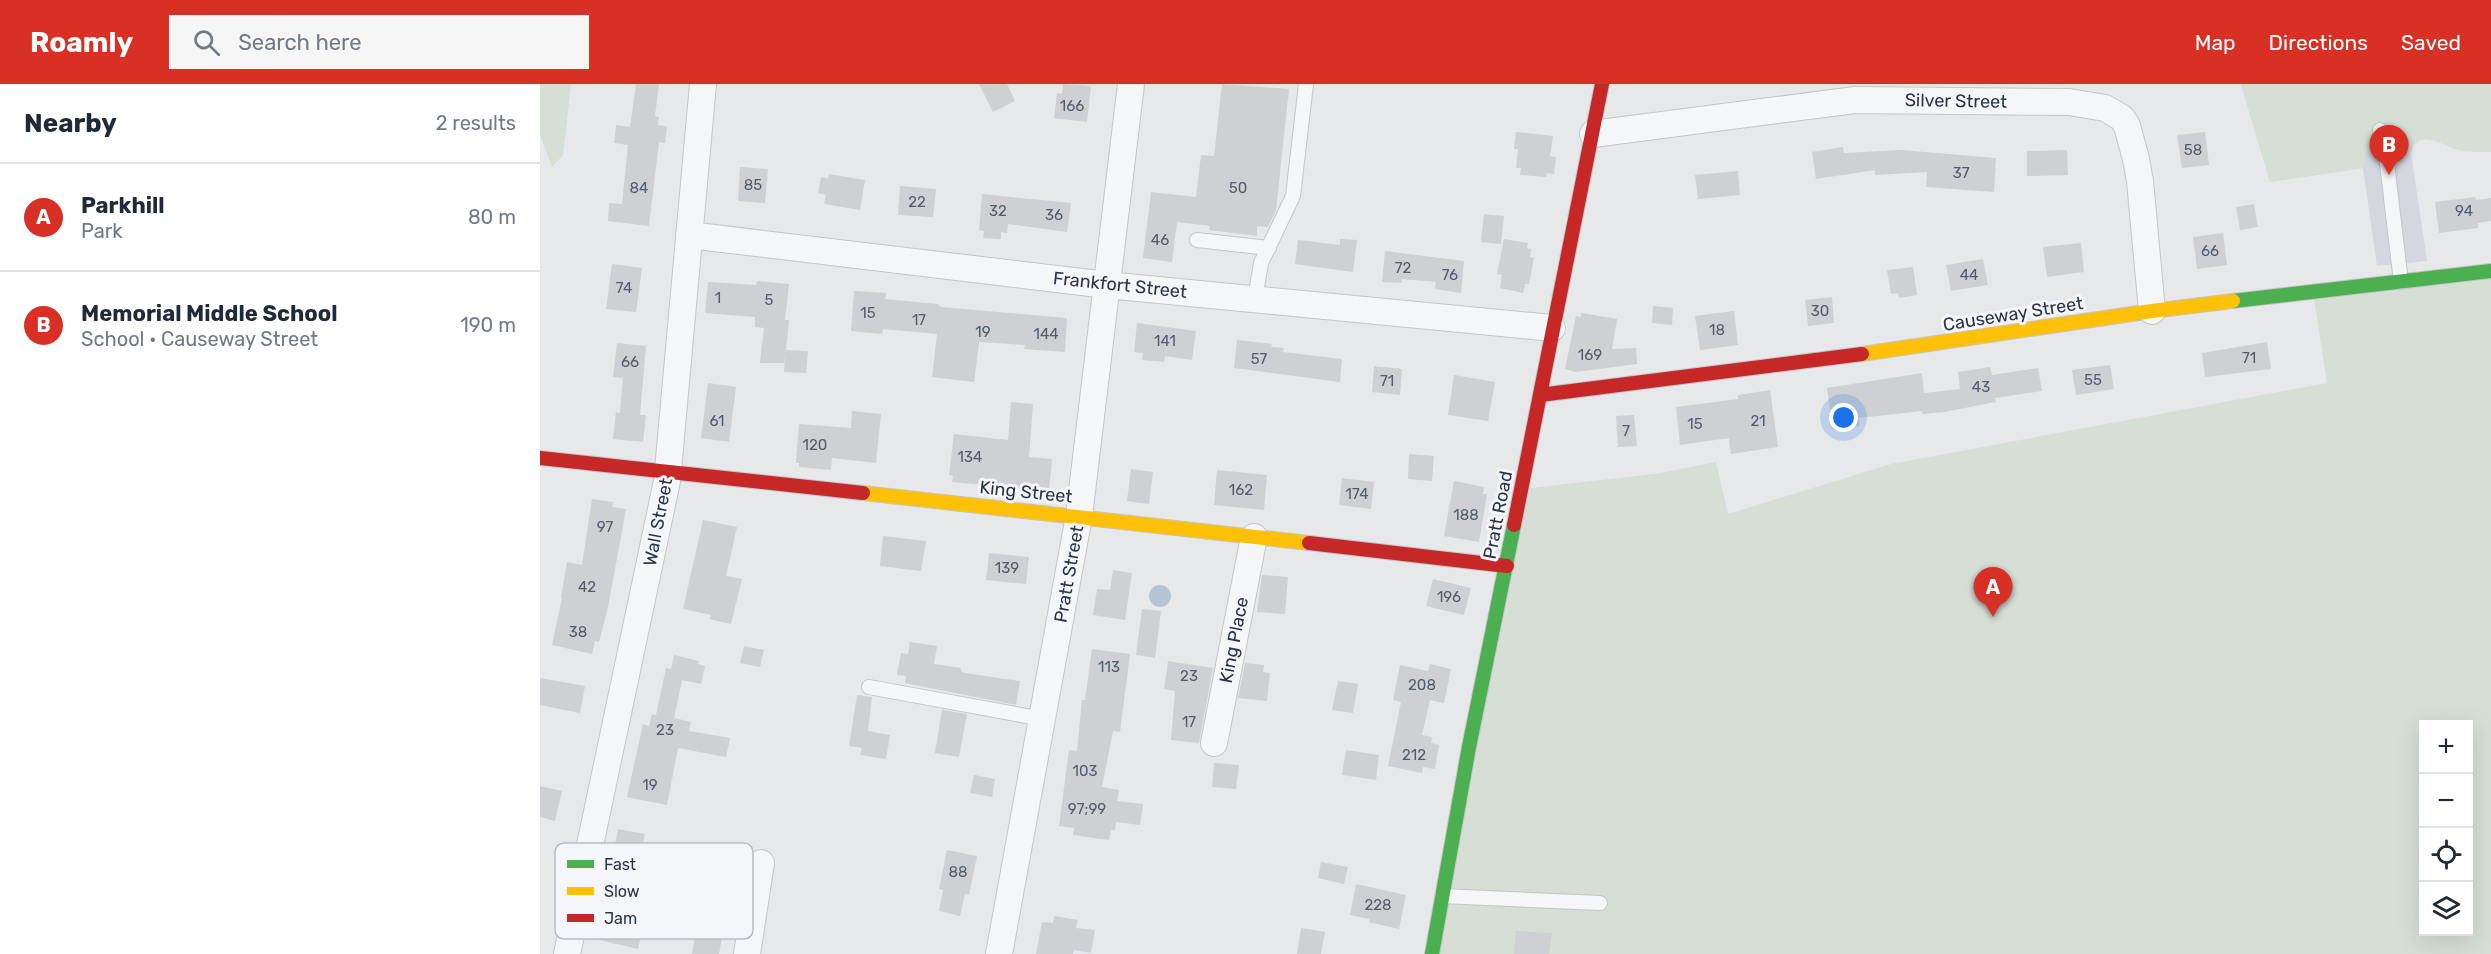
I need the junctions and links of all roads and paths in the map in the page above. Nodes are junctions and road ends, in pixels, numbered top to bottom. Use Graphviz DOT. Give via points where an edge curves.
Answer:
graph roads {
  1 [pos="703,84"];
  2 [pos="1131,84"];
  3 [pos="1306,84"];
  4 [pos="1602,84"];
  5 [pos="2380,130"];
  6 [pos="1593,134"];
  7 [pos="689,235"];
  8 [pos="1197,240"];
  9 [pos="1269,248"];
  10 [pos="2491,271"];
  11 [pos="2401,282"];
  12 [pos="1107,285"];
  13 [pos="1255,299"];
  14 [pos="2151,311"];
  15 [pos="1552,328"];
  16 [pos="1540,395"];
  17 [pos="540,458"];
  18 [pos="668,472"];
  19 [pos="1079,516"];
  20 [pos="1254,537"];
  21 [pos="1507,566"];
  22 [pos="869,687"];
  23 [pos="1043,719"];
  24 [pos="1215,743"];
  25 [pos="590,843"];
  26 [pos="761,863"];
  27 [pos="1443,896"];
  28 [pos="1600,903"];
  29 [pos="753,915"];
  30 [pos="570,939"];
  31 [pos="749,939"];
  32 [pos="567,954"];
  33 [pos="747,954"];
  34 [pos="999,954"];
  35 [pos="1432,954"];
  1 -- 7 [label="street, Wall Street"];
  2 -- 12 [label="street, Pratt Street"];
  3 -- 9 [label="lane" via="1293,196"];
  4 -- 6 [label="street, Pratt Road"];
  5 -- 11 [label="lane"];
  6 -- 14 [label="street, Silver Street" via="1855,100 2069,102 2105,108 2122,118 2127,126 2136,159"];
  6 -- 15 [label="street, Pratt Road"];
  7 -- 12 [label="street, Frankfort Street"];
  7 -- 18 [label="street, Wall Street"];
  8 -- 9 [label="lane"];
  9 -- 13 [label="lane" via="1260,263"];
  10 -- 11 [label="street, Causeway Street"];
  11 -- 14 [label="street, Causeway Street"];
  12 -- 13 [label="street, Frankfort Street"];
  12 -- 19 [label="street, Pratt Street"];
  13 -- 15 [label="street, Frankfort Street"];
  14 -- 16 [label="street, Causeway Street" via="1888,351"];
  15 -- 16 [label="street, Pratt Road"];
  16 -- 21 [label="street, Pratt Road"];
  17 -- 18 [label="street, King Street"];
  18 -- 19 [label="street, King Street"];
  18 -- 25 [label="street, Wall Street"];
  19 -- 20 [label="street, King Street"];
  19 -- 23 [label="street, Pratt Street"];
  20 -- 21 [label="street, King Street"];
  20 -- 24 [label="street, King Place"];
  21 -- 27 [label="street, Pratt Road"];
  22 -- 23 [label="lane"];
  23 -- 34 [label="street, Pratt Street"];
  26 -- 29 [label="street"];
  27 -- 28 [label="lane"];
  27 -- 35 [label="street, Pratt Road"];
  30 -- 32 [label="street, Wall Street"];
  31 -- 33 [label="street"];
}
